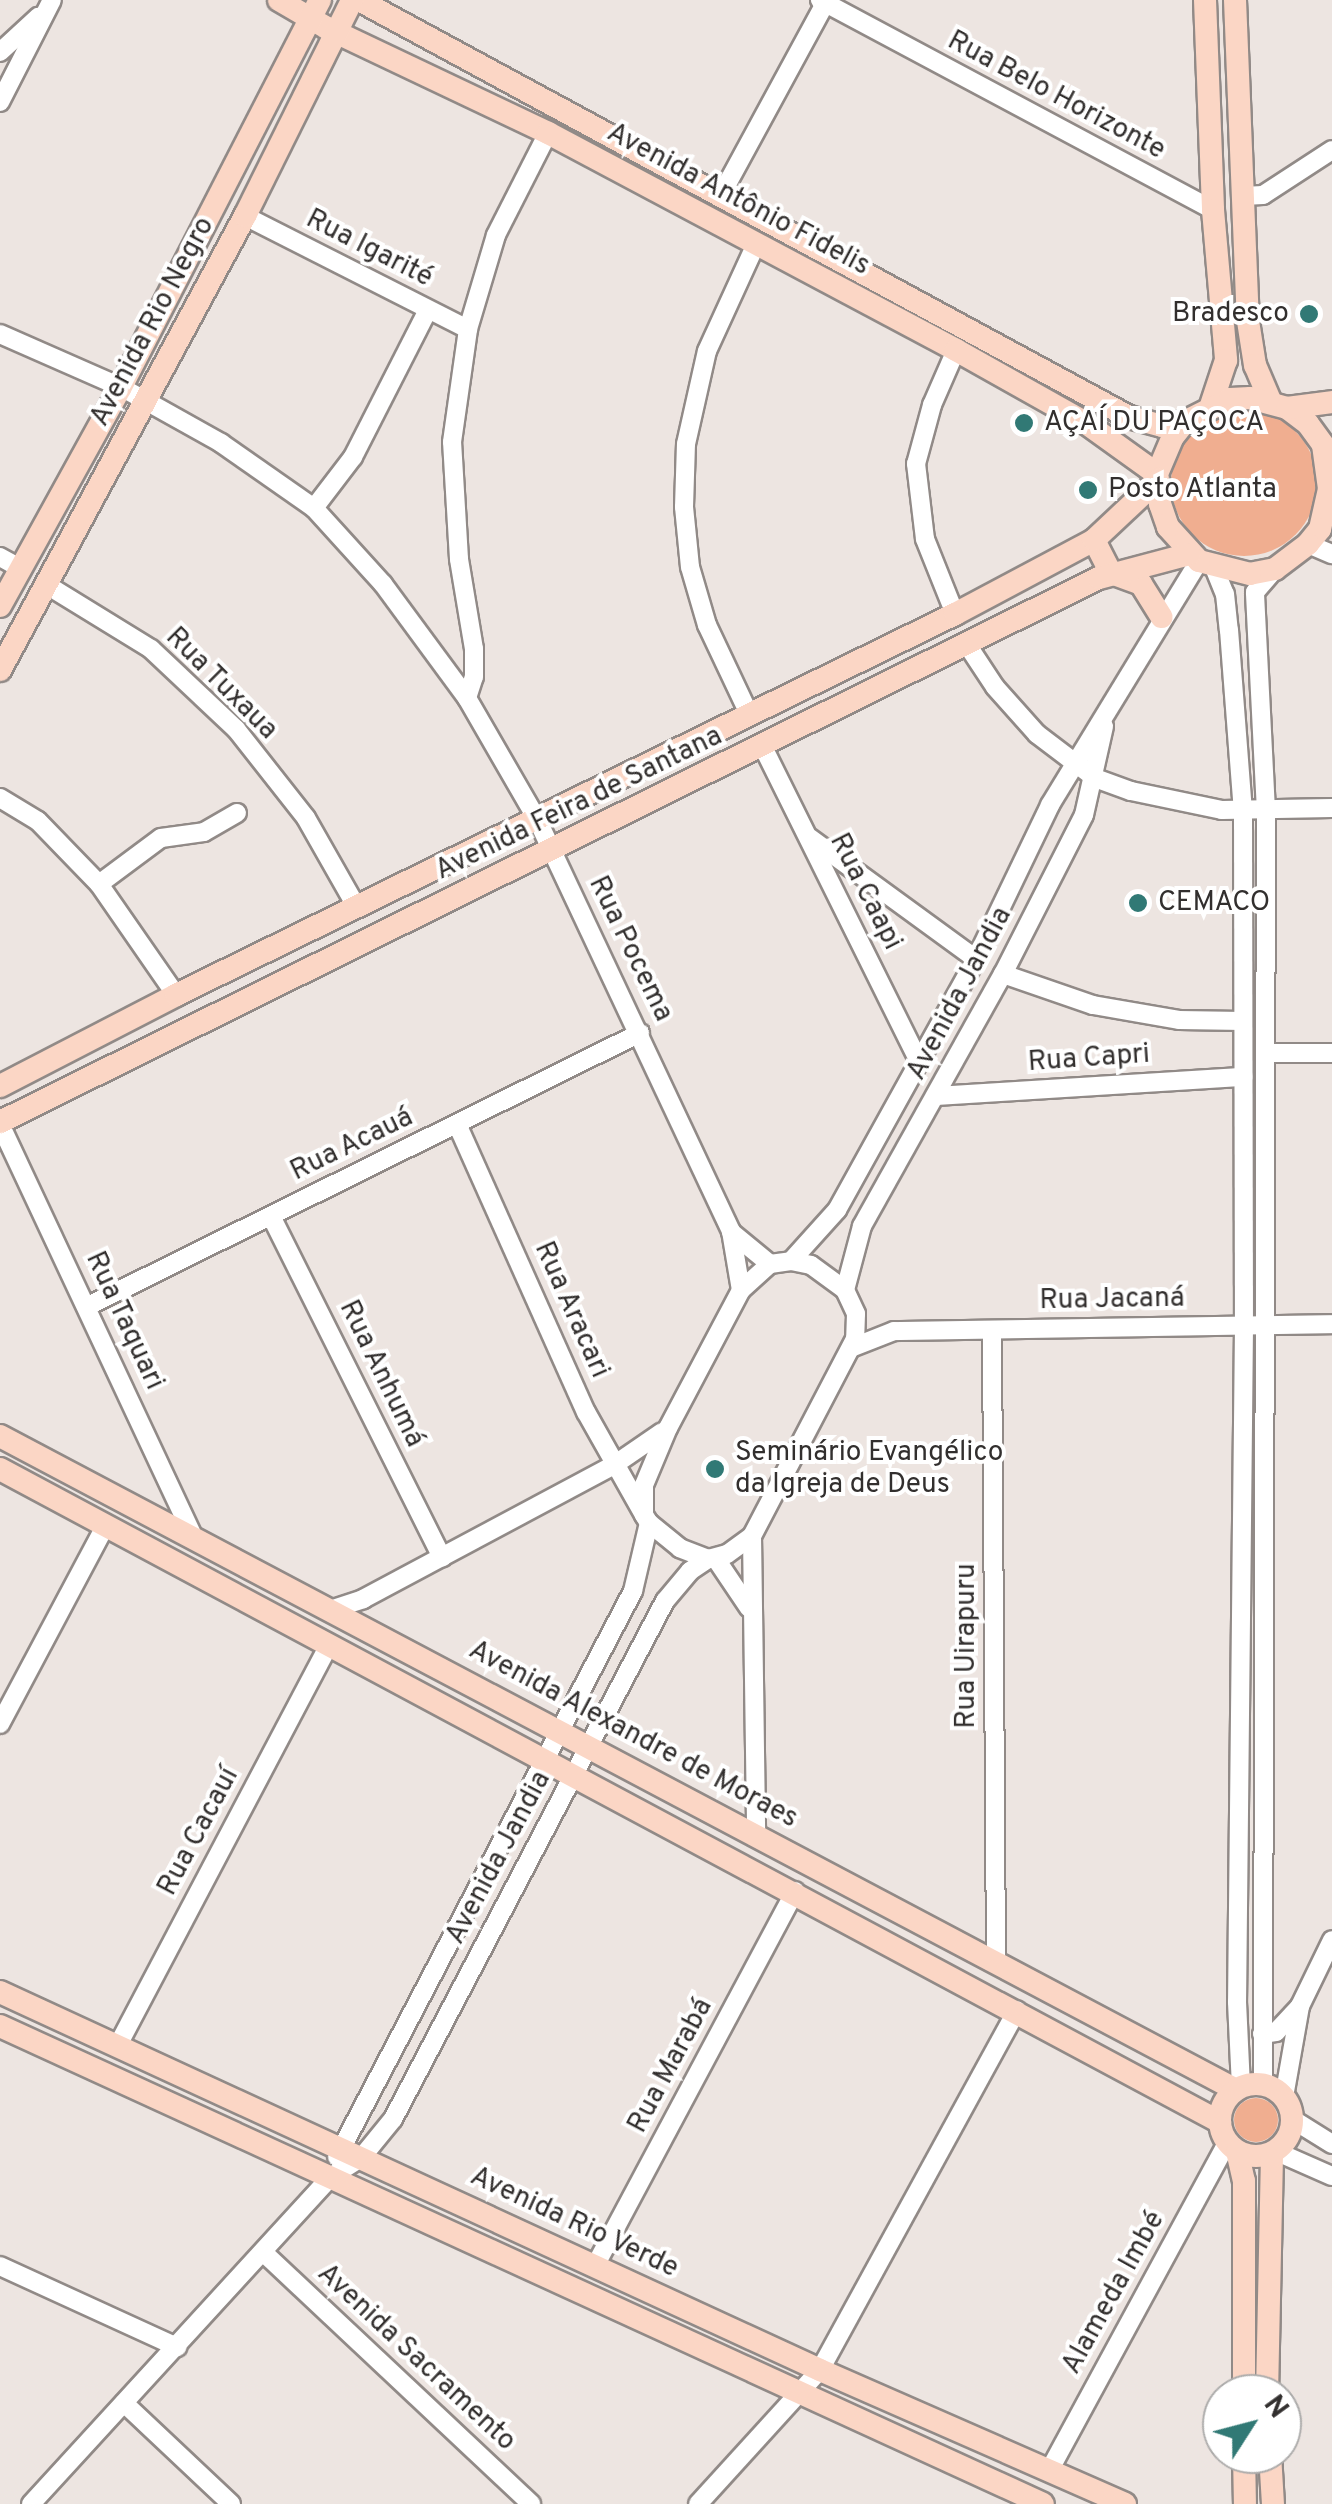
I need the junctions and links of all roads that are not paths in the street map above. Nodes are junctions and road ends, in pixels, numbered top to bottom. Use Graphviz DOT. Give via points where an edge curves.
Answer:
graph roads {
  1 [pos="279,0"];
  2 [pos="356,0"];
  3 [pos="1206,0"];
  4 [pos="1235,0"];
  5 [pos="824,1"];
  6 [pos="49,5"];
  7 [pos="315,9"];
  8 [pos="337,32"];
  9 [pos="0,52"];
  10 [pos="0,102"];
  11 [pos="548,133"];
  12 [pos="1332,150"];
  13 [pos="720,196"];
  14 [pos="1243,196"];
  15 [pos="1213,210"];
  16 [pos="245,216"];
  17 [pos="756,244"];
  18 [pos="428,310"];
  19 [pos="468,330"];
  20 [pos="0,334"];
  21 [pos="956,350"];
  22 [pos="122,387"];
  23 [pos="145,400"];
  24 [pos="1332,402"];
  25 [pos="1210,405"];
  26 [pos="1278,405"];
  27 [pos="1186,421"];
  28 [pos="1330,465"];
  29 [pos="1158,477"];
  30 [pos="1330,507"];
  31 [pos="314,508"];
  32 [pos="1094,540"];
  33 [pos="1308,544"];
  34 [pos="1332,554"];
  35 [pos="1201,560"];
  36 [pos="10,563"];
  37 [pos="1276,569"];
  38 [pos="1111,573"];
  39 [pos="47,585"];
  40 [pos="0,606"];
  41 [pos="955,614"];
  42 [pos="1162,617"];
  43 [pos="968,646"];
  44 [pos="1257,646"];
  45 [pos="1231,650"];
  46 [pos="0,670"];
  47 [pos="467,698"];
  48 [pos="750,716"];
  49 [pos="1106,717"];
  50 [pos="762,747"];
  51 [pos="1074,764"];
  52 [pos="1095,778"];
  53 [pos="0,798"];
  54 [pos="1332,808"];
  55 [pos="1266,811"];
  56 [pos="1243,812"];
  57 [pos="237,813"];
  58 [pos="538,821"];
  59 [pos="805,834"];
  60 [pos="553,851"];
  61 [pos="99,884"];
  62 [pos="356,906"];
  63 [pos="976,959"];
  64 [pos="1003,974"];
  65 [pos="176,995"];
  66 [pos="1243,1020"];
  67 [pos="640,1033"];
  68 [pos="1266,1053"];
  69 [pos="1332,1053"];
  70 [pos="919,1062"];
  71 [pos="1243,1077"];
  72 [pos="0,1086"];
  73 [pos="938,1096"];
  74 [pos="0,1123"];
  75 [pos="457,1124"];
  76 [pos="271,1216"];
  77 [pos="731,1231"];
  78 [pos="790,1260"];
  79 [pos="770,1264"];
  80 [pos="741,1290"];
  81 [pos="845,1290"];
  82 [pos="88,1306"];
  83 [pos="856,1314"];
  84 [pos="1332,1324"];
  85 [pos="1267,1325"];
  86 [pos="1244,1326"];
  87 [pos="992,1330"];
  88 [pos="894,1331"];
  89 [pos="851,1348"];
  90 [pos="668,1428"];
  91 [pos="0,1436"];
  92 [pos="614,1465"];
  93 [pos="0,1469"];
  94 [pos="647,1519"];
  95 [pos="106,1525"];
  96 [pos="752,1536"];
  97 [pos="196,1541"];
  98 [pos="442,1558"];
  99 [pos="712,1559"];
  100 [pos="750,1608"];
  101 [pos="333,1609"];
  102 [pos="329,1644"];
  103 [pos="0,1724"];
  104 [pos="561,1730"];
  105 [pos="589,1745"];
  106 [pos="546,1759"];
  107 [pos="574,1774"];
  108 [pos="756,1834"];
  109 [pos="795,1892"];
  110 [pos="1332,1940"];
  111 [pos="996,1962"];
  112 [pos="0,1992"];
  113 [pos="1300,2006"];
  114 [pos="1017,2010"];
  115 [pos="0,2026"];
  116 [pos="1262,2034"];
  117 [pos="118,2045"];
  118 [pos="1263,2096"];
  119 [pos="1228,2138"];
  120 [pos="1332,2144"];
  121 [pos="340,2146"];
  122 [pos="1274,2152"];
  123 [pos="362,2158"];
  124 [pos="332,2176"];
  125 [pos="1332,2176"];
  126 [pos="263,2252"];
  127 [pos="0,2266"];
  128 [pos="595,2266"];
  129 [pos="177,2347"];
  130 [pos="820,2370"];
  131 [pos="1244,2374"];
  132 [pos="1268,2374"];
  133 [pos="796,2394"];
  134 [pos="124,2403"];
  135 [pos="1048,2471"];
  136 [pos="1244,2474"];
  137 [pos="1271,2474"];
  138 [pos="1036,2503"];
  139 [pos="31,2504"];
  140 [pos="231,2504"];
  141 [pos="531,2504"];
  142 [pos="698,2504"];
  143 [pos="1126,2504"];
  144 [pos="1245,2504"];
  145 [pos="1273,2504"];
  1 -- 7 [label="main road, Avenida Antônio Fidelis"];
  2 -- 8 [label="main road, Avenida Rio Negro"];
  2 -- 13 [label="main road, Avenida Antônio Fidelis"];
  3 -- 15 [label="main road"];
  4 -- 14 [label="main road"];
  5 -- 13 [label="street"];
  5 -- 15 [label="street, Rua Belo Horizonte"];
  6 -- 9 [label="street"];
  6 -- 10 [label="street"];
  7 -- 8 [label="main road, Avenida Antônio Fidelis"];
  7 -- 22 [label="main road, Avenida Rio Negro"];
  8 -- 11 [label="main road, Avenida Antônio Fidelis"];
  8 -- 16 [label="main road, Avenida Rio Negro"];
  11 -- 17 [label="main road, Avenida Antônio Fidelis"];
  11 -- 19 [label="street" via="496,235"];
  12 -- 14 [label="street" via="1263,196"];
  13 -- 27 [label="main road, Avenida Antônio Fidelis" via="1129,417 1162,426"];
  14 -- 26 [label="main road" via="1255,365"];
  15 -- 25 [label="main road" via="1226,360"];
  16 -- 18 [label="street, Rua Igarité"];
  16 -- 23 [label="main road, Avenida Rio Negro"];
  17 -- 21 [label="main road, Avenida Antônio Fidelis"];
  17 -- 48 [label="street" via="707,351 686,444 684,507 690,567 707,625"];
  18 -- 19 [label="street, Rua Igarité"];
  18 -- 31 [label="street" via="352,458"];
  19 -- 47 [label="street" via="452,442 455,522 474,649"];
  20 -- 22 [label="street, Rua Pocema"];
  21 -- 29 [label="main road, Avenida Antônio Fidelis" via="1086,423"];
  21 -- 41 [label="street" via="916,464 925,539"];
  22 -- 23 [label="street, Rua Pocema"];
  22 -- 36 [label="main road, Avenida Rio Negro"];
  23 -- 31 [label="street, Rua Pocema"];
  23 -- 39 [label="main road, Avenida Rio Negro"];
  24 -- 26 [label="main road"];
  25 -- 26 [label="main road" via="1240,398"];
  25 -- 27 [label="main road"];
  26 -- 28 [label="main road" via="1308,424"];
  27 -- 29 [label="main road"];
  28 -- 30 [label="main road"];
  29 -- 32 [label="main road, Avenida Feira de Santana"];
  29 -- 35 [label="main road" via="1168,528"];
  30 -- 33 [label="main road"];
  31 -- 47 [label="street, Rua Pocema" via="383,584"];
  32 -- 38 [label="main road"];
  32 -- 41 [label="main road, Avenida Feira de Santana"];
  33 -- 34 [label="street"];
  33 -- 37 [label="main road"];
  35 -- 37 [label="main road" via="1250,574"];
  35 -- 38 [label="main road, Avenida Feira de Santana"];
  35 -- 42 [label="street, Avenida Jandia"];
  35 -- 45 [label="street" via="1225,594"];
  36 -- 40 [label="main road, Avenida Rio Negro"];
  37 -- 44 [label="street" via="1256,592"];
  38 -- 42 [label="main road" via="1142,584"];
  38 -- 43 [label="main road, Avenida Feira de Santana"];
  39 -- 46 [label="main road, Avenida Rio Negro"];
  39 -- 62 [label="street, Rua Tuxaua" via="151,650 236,729 306,818"];
  41 -- 48 [label="main road, Avenida Feira de Santana"];
  42 -- 49 [label="street, Avenida Jandia"];
  43 -- 50 [label="main road, Avenida Feira de Santana"];
  43 -- 51 [label="street" via="995,688"];
  44 -- 45 [label="street" via="1241,632"];
  44 -- 55 [label="street"];
  45 -- 56 [label="street"];
  47 -- 58 [label="street, Rua Pocema"];
  48 -- 58 [label="main road, Avenida Feira de Santana"];
  49 -- 51 [label="street, Avenida Jandia"];
  49 -- 52 [label="street, Avenida Jandia"];
  50 -- 59 [label="street, Rua Caapi"];
  50 -- 60 [label="main road, Avenida Feira de Santana"];
  51 -- 52 [label="street"];
  51 -- 63 [label="street, Avenida Jandia"];
  52 -- 56 [label="street"];
  52 -- 64 [label="street, Avenida Jandia" via="1084,815"];
  53 -- 61 [label="street" via="38,820"];
  54 -- 55 [label="street"];
  55 -- 56 [label="street"];
  55 -- 68 [label="street"];
  56 -- 66 [label="street"];
  57 -- 61 [label="street" via="204,832 160,838"];
  58 -- 60 [label="street, Rua Pocema"];
  58 -- 62 [label="main road, Avenida Feira de Santana"];
  59 -- 63 [label="street"];
  59 -- 70 [label="street, Rua Caapi"];
  60 -- 67 [label="street, Rua Pocema"];
  60 -- 74 [label="main road, Avenida Feira de Santana"];
  61 -- 65 [label="street"];
  62 -- 65 [label="main road, Avenida Feira de Santana"];
  63 -- 70 [label="street, Avenida Jandia"];
  64 -- 66 [label="street, Rua Capri" via="1093,1006 1179,1020"];
  64 -- 73 [label="street, Avenida Jandia"];
  65 -- 72 [label="main road, Avenida Feira de Santana"];
  66 -- 71 [label="street"];
  67 -- 75 [label="street, Rua Acauá"];
  67 -- 77 [label="street, Rua Pocema"];
  68 -- 69 [label="street"];
  68 -- 85 [label="street"];
  70 -- 78 [label="street, Avenida Jandia" via="837,1210"];
  71 -- 73 [label="street, Rua Capri"];
  71 -- 86 [label="street"];
  73 -- 81 [label="street, Avenida Jandia" via="862,1226"];
  74 -- 82 [label="street, Rua Taquari"];
  75 -- 76 [label="street, Rua Acauá"];
  75 -- 92 [label="street, Rua Aracari"];
  76 -- 82 [label="street, Rua Acauá"];
  76 -- 98 [label="street, Rua Anhumá"];
  77 -- 79 [label="street, Rua Pocema"];
  77 -- 80 [label="street, Rua Pocema"];
  78 -- 79 [label="street"];
  78 -- 81 [label="street"];
  79 -- 80 [label="street"];
  80 -- 90 [label="street, Avenida Jandia"];
  81 -- 83 [label="street"];
  82 -- 97 [label="street, Rua Taquari"];
  83 -- 88 [label="street, Rua Jacaná"];
  83 -- 89 [label="street"];
  84 -- 85 [label="street, Rua Jacaná"];
  85 -- 86 [label="street, Rua Jacaná"];
  85 -- 116 [label="street"];
  86 -- 87 [label="street, Rua Jacaná"];
  86 -- 118 [label="street" via="1237,2002"];
  87 -- 88 [label="street, Rua Jacaná"];
  87 -- 111 [label="street, Rua Uirapuru"];
  88 -- 89 [label="street, Rua Jacaná"];
  89 -- 96 [label="street"];
  90 -- 92 [label="street"];
  90 -- 94 [label="street, Avenida Jandia" via="644,1484"];
  91 -- 97 [label="main road, Avenida Alexandre de Moraes"];
  92 -- 94 [label="street, Rua Aracari"];
  92 -- 98 [label="street"];
  93 -- 95 [label="main road"];
  94 -- 99 [label="street" via="680,1548"];
  94 -- 104 [label="street, Avenida Jandia" via="633,1591"];
  95 -- 102 [label="main road"];
  95 -- 103 [label="street"];
  96 -- 99 [label="street, Avenida Jandia"];
  96 -- 100 [label="street"];
  97 -- 101 [label="main road, Avenida Alexandre de Moraes"];
  98 -- 101 [label="street"];
  99 -- 100 [label="street"];
  99 -- 105 [label="street, Avenida Jandia" via="690,1571 665,1601"];
  100 -- 108 [label="street"];
  101 -- 104 [label="main road, Avenida Alexandre de Moraes"];
  102 -- 106 [label="main road"];
  102 -- 117 [label="street, Rua Cacauí"];
  104 -- 105 [label="main road, Avenida Alexandre de Moraes"];
  104 -- 106 [label="street, Avenida Jandia"];
  105 -- 107 [label="street, Avenida Jandia"];
  105 -- 108 [label="main road, Avenida Alexandre de Moraes"];
  106 -- 107 [label="main road"];
  106 -- 121 [label="street, Avenida Jandia"];
  107 -- 109 [label="main road"];
  107 -- 123 [label="street, Avenida Jandia" via="393,2119"];
  108 -- 111 [label="main road, Avenida Alexandre de Moraes"];
  109 -- 114 [label="main road"];
  109 -- 128 [label="street, Rua Marabá"];
  110 -- 113 [label="street"];
  111 -- 118 [label="main road, Avenida Alexandre de Moraes"];
  112 -- 117 [label="main road, Avenida Rio Verde"];
  113 -- 116 [label="street" via="1276,2032"];
  113 -- 118 [label="street"];
  114 -- 119 [label="main road"];
  114 -- 130 [label="street"];
  115 -- 124 [label="main road"];
  116 -- 118 [label="street"];
  117 -- 121 [label="main road, Avenida Rio Verde"];
  118 -- 119 [label="main road" via="1227,2099"];
  118 -- 120 [label="street, Avenida Alexandre de Moraes"];
  118 -- 122 [label="main road" via="1288,2138"];
  119 -- 122 [label="main road" via="1248,2156"];
  119 -- 131 [label="main road" via="1244,2181"];
  119 -- 135 [label="street, Alameda Imbé"];
  121 -- 123 [label="main road, Avenida Rio Verde"];
  121 -- 124 [label="street, Avenida Jandia"];
  122 -- 125 [label="street"];
  122 -- 132 [label="main road"];
  123 -- 124 [label="street, Avenida Jandia"];
  123 -- 128 [label="main road, Avenida Rio Verde"];
  124 -- 126 [label="street, Avenida Jandia"];
  124 -- 133 [label="main road"];
  126 -- 129 [label="street, Avenida Jandia"];
  126 -- 141 [label="street, Avenida Sacramento"];
  127 -- 129 [label="street"];
  128 -- 130 [label="main road, Avenida Rio Verde"];
  129 -- 134 [label="street, Avenida Jandia"];
  130 -- 133 [label="street"];
  130 -- 135 [label="main road, Avenida Rio Verde"];
  133 -- 138 [label="main road"];
  133 -- 142 [label="street"];
  134 -- 139 [label="street, Avenida Jandia"];
  134 -- 140 [label="street"];
  135 -- 143 [label="main road, Avenida Rio Verde"];
  136 -- 144 [label="main road"];
  137 -- 145 [label="main road"];
}
